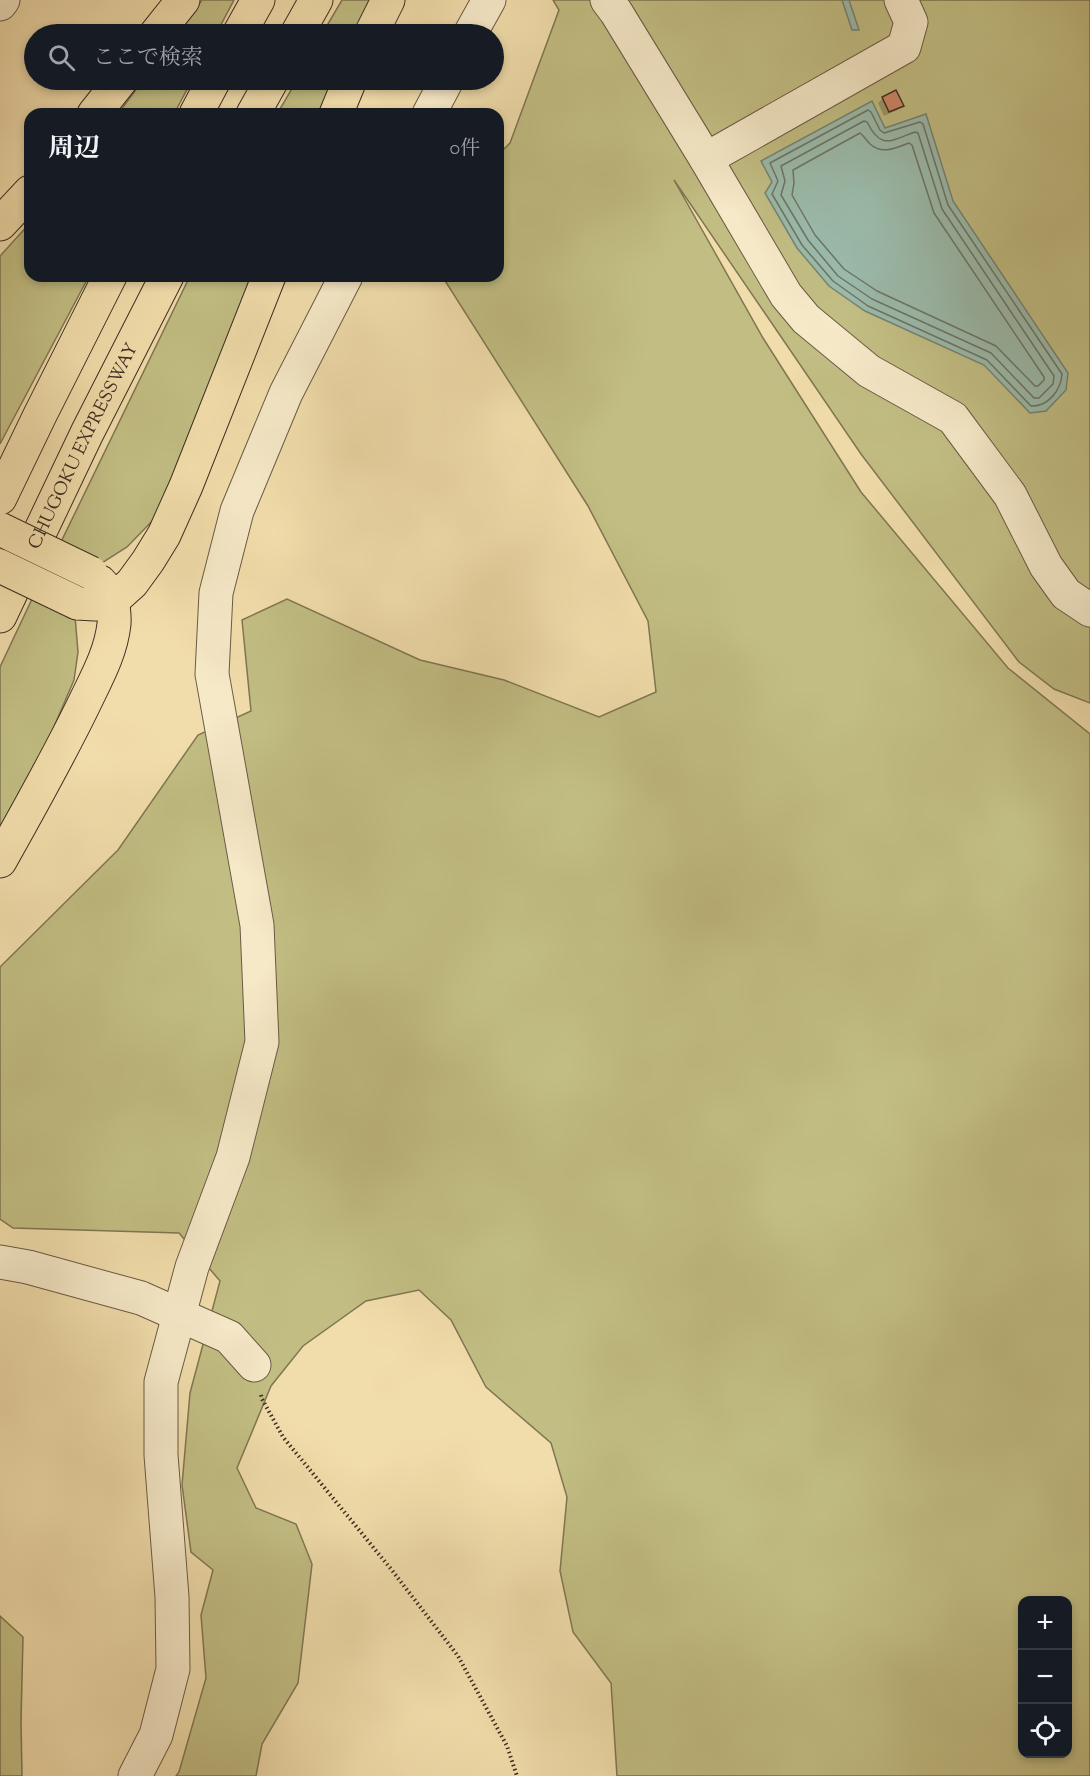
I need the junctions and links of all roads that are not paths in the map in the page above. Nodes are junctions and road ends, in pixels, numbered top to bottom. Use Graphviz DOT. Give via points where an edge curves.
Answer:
graph roads {
  1 [pos="3,0"];
  2 [pos="183,0"];
  3 [pos="258,0"];
  4 [pos="316,0"];
  5 [pos="388,0"];
  6 [pos="489,0"];
  7 [pos="607,0"];
  8 [pos="901,0"];
  9 [pos="0,4"];
  10 [pos="164,24"];
  11 [pos="245,24"];
  12 [pos="303,24"];
  13 [pos="376,24"];
  14 [pos="476,24"];
  15 [pos="113,90"];
  16 [pos="209,90"];
  17 [pos="266,90"];
  18 [pos="346,90"];
  19 [pos="442,90"];
  20 [pos="99,108"];
  21 [pos="199,108"];
  22 [pos="256,108"];
  23 [pos="338,108"];
  24 [pos="432,108"];
  25 [pos="706,159"];
  26 [pos="24,198"];
  27 [pos="0,224"];
  28 [pos="107,282"];
  29 [pos="164,282"];
  30 [pos="267,282"];
  31 [pos="343,282"];
  32 [pos="0,498"];
  33 [pos="0,529"];
  34 [pos="0,566"];
  35 [pos="112,601"];
  36 [pos="1090,610"];
  37 [pos="0,616"];
  38 [pos="0,861"];
  39 [pos="0,1262"];
  40 [pos="178,1313"];
  41 [pos="254,1365"];
  42 [pos="135,1776"];
  1 -- 9 [label="street"];
  2 -- 10 [label="highway"];
  3 -- 11 [label="highway"];
  4 -- 12 [label="highway"];
  5 -- 13 [label="highway"];
  6 -- 14 [label="street"];
  7 -- 25 [label="street"];
  8 -- 25 [label="street" via="911,22 904,47"];
  15 -- 20 [label="highway"];
  16 -- 21 [label="highway"];
  17 -- 22 [label="highway"];
  18 -- 23 [label="highway"];
  19 -- 24 [label="street"];
  25 -- 36 [label="street" via="786,295 806,319 869,371 953,418 1010,495 1046,566 1066,594"];
  26 -- 27 [label="highway"];
  28 -- 32 [label="highway"];
  29 -- 37 [label="highway, CHUGOKU EXPRESSWAY"];
  30 -- 35 [label="highway" via="164,535 132,583"];
  31 -- 40 [label="street" via="286,393 237,511 216,593 212,674 257,925 262,1042 233,1157"];
  33 -- 35 [label="highway, bridge" via="91,573"];
  34 -- 35 [label="highway, bridge" via="77,603"];
  35 -- 38 [label="highway" via="114,623 101,668"];
  39 -- 40 [label="street" via="141,1298"];
  40 -- 41 [label="street" via="229,1337"];
  40 -- 42 [label="street" via="161,1382 161,1455 172,1597 173,1670 156,1735"];
}
